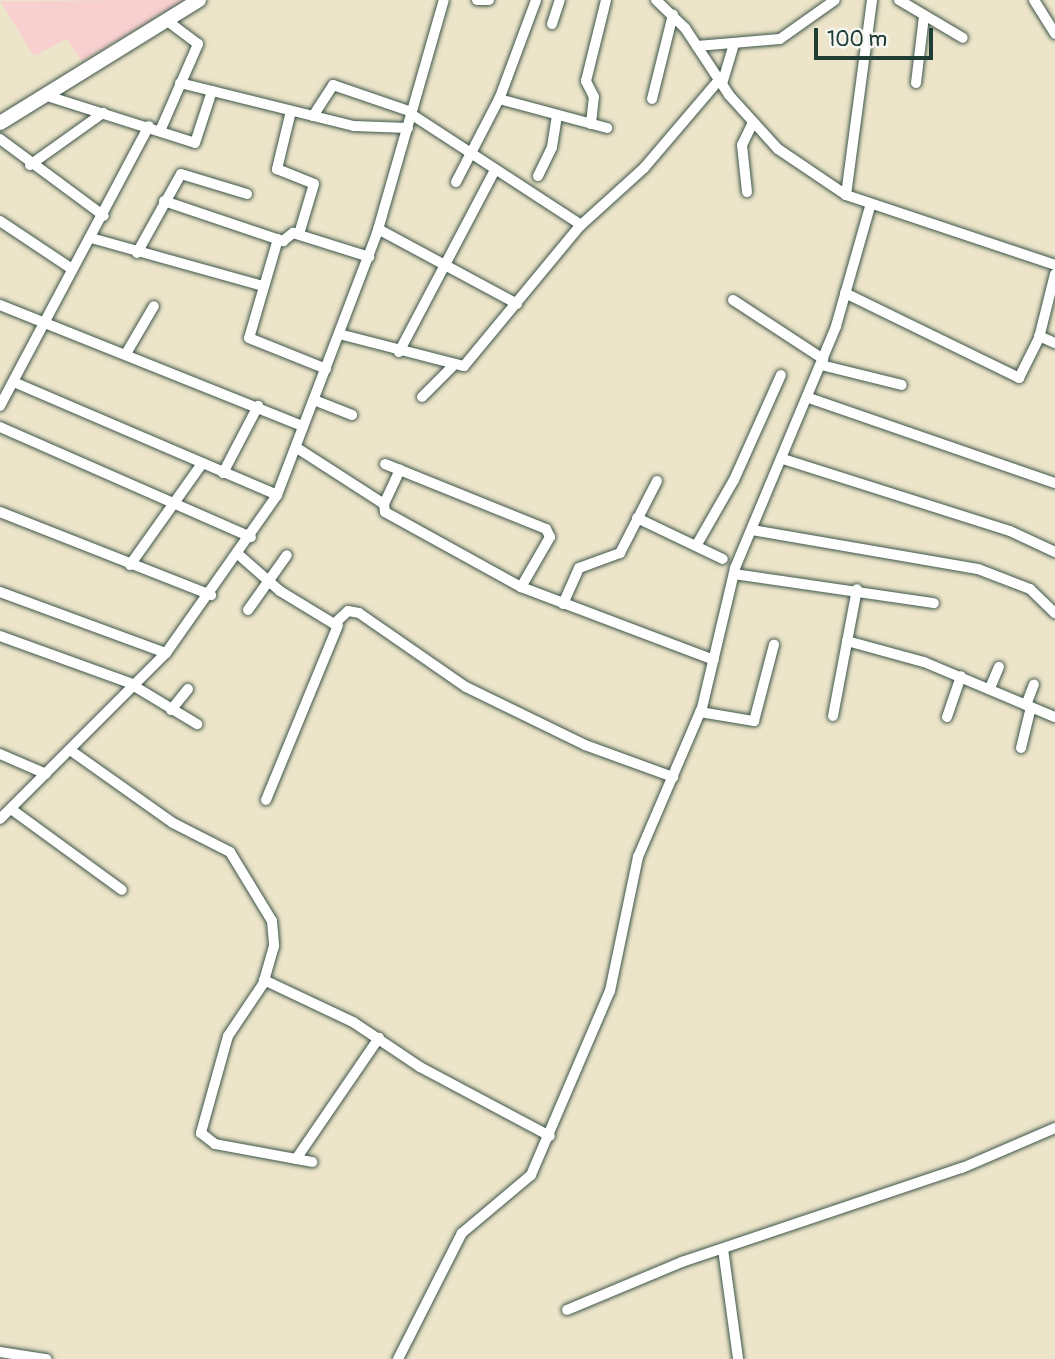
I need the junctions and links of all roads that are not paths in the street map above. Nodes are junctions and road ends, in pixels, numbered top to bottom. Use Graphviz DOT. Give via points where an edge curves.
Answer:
graph roads {
  1 [pos="199,0"];
  2 [pos="444,0"];
  3 [pos="477,0"];
  4 [pos="489,0"];
  5 [pos="536,0"];
  6 [pos="560,0"];
  7 [pos="606,0"];
  8 [pos="656,0"];
  9 [pos="835,0"];
  10 [pos="872,0"];
  11 [pos="899,0"];
  12 [pos="1034,0"];
  13 [pos="671,8"];
  14 [pos="924,16"];
  15 [pos="166,20"];
  16 [pos="552,24"];
  17 [pos="1055,34"];
  18 [pos="963,37"];
  19 [pos="734,44"];
  20 [pos="697,46"];
  21 [pos="720,82"];
  22 [pos="180,83"];
  23 [pos="916,83"];
  24 [pos="212,91"];
  25 [pos="44,95"];
  26 [pos="499,99"];
  27 [pos="652,99"];
  28 [pos="291,111"];
  29 [pos="103,113"];
  30 [pos="412,113"];
  31 [pos="557,115"];
  32 [pos="313,116"];
  33 [pos="753,122"];
  34 [pos="0,123"];
  35 [pos="591,124"];
  36 [pos="408,128"];
  37 [pos="607,128"];
  38 [pos="155,129"];
  39 [pos="0,139"];
  40 [pos="471,154"];
  41 [pos="30,165"];
  42 [pos="495,170"];
  43 [pos="538,176"];
  44 [pos="457,182"];
  45 [pos="747,192"];
  46 [pos="247,194"];
  47 [pos="846,195"];
  48 [pos="164,201"];
  49 [pos="870,207"];
  50 [pos="104,216"];
  51 [pos="0,221"];
  52 [pos="581,225"];
  53 [pos="378,229"];
  54 [pos="299,234"];
  55 [pos="90,238"];
  56 [pos="278,239"];
  57 [pos="137,253"];
  58 [pos="369,257"];
  59 [pos="443,259"];
  60 [pos="1055,265"];
  61 [pos="72,269"];
  62 [pos="1055,274"];
  63 [pos="259,285"];
  64 [pos="845,293"];
  65 [pos="733,300"];
  66 [pos="0,304"];
  67 [pos="517,304"];
  68 [pos="154,306"];
  69 [pos="48,318"];
  70 [pos="339,334"];
  71 [pos="1039,336"];
  72 [pos="1055,343"];
  73 [pos="127,352"];
  74 [pos="399,352"];
  75 [pos="822,362"];
  76 [pos="452,367"];
  77 [pos="326,369"];
  78 [pos="780,374"];
  79 [pos="16,383"];
  80 [pos="902,385"];
  81 [pos="422,397"];
  82 [pos="809,398"];
  83 [pos="314,400"];
  84 [pos="0,406"];
  85 [pos="258,406"];
  86 [pos="352,415"];
  87 [pos="303,426"];
  88 [pos="0,427"];
  89 [pos="298,448"];
  90 [pos="783,459"];
  91 [pos="385,464"];
  92 [pos="201,465"];
  93 [pos="400,470"];
  94 [pos="223,473"];
  95 [pos="657,481"];
  96 [pos="1055,483"];
  97 [pos="276,495"];
  98 [pos="384,504"];
  99 [pos="173,506"];
  100 [pos="0,512"];
  101 [pos="637,518"];
  102 [pos="752,530"];
  103 [pos="251,537"];
  104 [pos="696,546"];
  105 [pos="1055,552"];
  106 [pos="239,555"];
  107 [pos="287,555"];
  108 [pos="723,559"];
  109 [pos="130,565"];
  110 [pos="734,574"];
  111 [pos="269,581"];
  112 [pos="521,587"];
  113 [pos="857,589"];
  114 [pos="0,592"];
  115 [pos="211,595"];
  116 [pos="934,603"];
  117 [pos="563,604"];
  118 [pos="248,610"];
  119 [pos="1055,613"];
  120 [pos="338,625"];
  121 [pos="0,636"];
  122 [pos="847,641"];
  123 [pos="775,645"];
  124 [pos="166,653"];
  125 [pos="714,660"];
  126 [pos="999,667"];
  127 [pos="961,676"];
  128 [pos="1034,684"];
  129 [pos="135,685"];
  130 [pos="990,688"];
  131 [pos="188,689"];
  132 [pos="1028,706"];
  133 [pos="171,710"];
  134 [pos="700,712"];
  135 [pos="833,716"];
  136 [pos="947,717"];
  137 [pos="1055,717"];
  138 [pos="197,724"];
  139 [pos="1021,748"];
  140 [pos="70,750"];
  141 [pos="0,754"];
  142 [pos="46,774"];
  143 [pos="673,777"];
  144 [pos="266,800"];
  145 [pos="12,809"];
  146 [pos="0,819"];
  147 [pos="122,890"];
  148 [pos="264,980"];
  149 [pos="379,1038"];
  150 [pos="1055,1128"];
  151 [pos="550,1136"];
  152 [pos="296,1159"];
  153 [pos="312,1162"];
  154 [pos="723,1249"];
  155 [pos="567,1310"];
  156 [pos="0,1352"];
  157 [pos="46,1359"];
  158 [pos="398,1359"];
  159 [pos="738,1359"];
  1 -- 15 [label="main road"];
  2 -- 30 [label="street"];
  3 -- 4 [label="street"];
  5 -- 26 [label="street"];
  6 -- 16 [label="street"];
  7 -- 35 [label="street" via="586,81 594,97"];
  8 -- 13 [label="street"];
  9 -- 19 [label="street" via="783,38"];
  10 -- 47 [label="street"];
  11 -- 14 [label="street"];
  12 -- 17 [label="street"];
  13 -- 20 [label="street"];
  13 -- 27 [label="street"];
  14 -- 18 [label="street"];
  14 -- 23 [label="street"];
  15 -- 22 [label="street" via="198,44"];
  15 -- 25 [label="main road"];
  19 -- 20 [label="street"];
  19 -- 21 [label="street"];
  20 -- 21 [label="street"];
  21 -- 33 [label="street"];
  21 -- 52 [label="street" via="644,168"];
  22 -- 24 [label="street"];
  22 -- 38 [label="street"];
  24 -- 28 [label="street"];
  24 -- 38 [label="street" via="195,143"];
  25 -- 29 [label="street"];
  25 -- 34 [label="main road"];
  26 -- 31 [label="street"];
  26 -- 40 [label="street"];
  28 -- 32 [label="street"];
  28 -- 54 [label="street" via="277,170 314,184"];
  29 -- 38 [label="street"];
  29 -- 41 [label="street"];
  30 -- 32 [label="street" via="332,85"];
  30 -- 36 [label="street"];
  30 -- 40 [label="street"];
  31 -- 35 [label="street"];
  31 -- 43 [label="street"];
  32 -- 36 [label="street"];
  33 -- 45 [label="street" via="742,145"];
  33 -- 47 [label="street" via="778,149"];
  35 -- 37 [label="street"];
  36 -- 53 [label="street"];
  38 -- 50 [label="street"];
  39 -- 41 [label="street"];
  40 -- 42 [label="street"];
  40 -- 44 [label="street"];
  41 -- 50 [label="street"];
  42 -- 52 [label="street"];
  42 -- 59 [label="street"];
  46 -- 48 [label="street" via="181,174"];
  47 -- 49 [label="street"];
  48 -- 56 [label="street"];
  48 -- 57 [label="street"];
  49 -- 60 [label="street"];
  49 -- 64 [label="street"];
  50 -- 55 [label="street"];
  51 -- 61 [label="street"];
  52 -- 67 [label="street"];
  53 -- 58 [label="street"];
  53 -- 59 [label="street"];
  54 -- 56 [label="street"];
  54 -- 58 [label="street"];
  55 -- 57 [label="street"];
  55 -- 61 [label="street"];
  56 -- 63 [label="street"];
  57 -- 63 [label="street"];
  58 -- 70 [label="street"];
  59 -- 67 [label="street"];
  59 -- 74 [label="street"];
  61 -- 69 [label="street"];
  62 -- 71 [label="street"];
  63 -- 77 [label="street" via="249,338"];
  64 -- 71 [label="street" via="1016,378"];
  64 -- 75 [label="street"];
  65 -- 75 [label="street"];
  66 -- 69 [label="street"];
  67 -- 76 [label="street" via="464,366"];
  68 -- 73 [label="street"];
  69 -- 73 [label="street"];
  69 -- 79 [label="street"];
  70 -- 74 [label="street"];
  70 -- 77 [label="street"];
  71 -- 72 [label="street"];
  73 -- 85 [label="street"];
  74 -- 76 [label="street"];
  75 -- 80 [label="street"];
  75 -- 82 [label="street"];
  76 -- 81 [label="street"];
  77 -- 83 [label="street"];
  78 -- 104 [label="street" via="734,480"];
  79 -- 84 [label="street"];
  79 -- 92 [label="street"];
  82 -- 90 [label="street"];
  82 -- 96 [label="street"];
  83 -- 86 [label="street"];
  83 -- 87 [label="street"];
  85 -- 87 [label="street"];
  85 -- 94 [label="street"];
  87 -- 89 [label="street"];
  88 -- 99 [label="street"];
  89 -- 97 [label="street"];
  89 -- 98 [label="street"];
  90 -- 102 [label="street"];
  90 -- 105 [label="street" via="1010,531"];
  91 -- 93 [label="street"];
  92 -- 94 [label="street"];
  92 -- 99 [label="street"];
  93 -- 98 [label="street"];
  93 -- 112 [label="street" via="547,528 550,537"];
  94 -- 97 [label="street"];
  95 -- 101 [label="street"];
  97 -- 103 [label="street"];
  98 -- 112 [label="street" via="385,512"];
  99 -- 103 [label="street"];
  99 -- 109 [label="street"];
  100 -- 109 [label="street"];
  101 -- 104 [label="street"];
  101 -- 117 [label="street" via="615,558 579,568"];
  102 -- 110 [label="street"];
  102 -- 119 [label="street" via="978,569 1030,589"];
  103 -- 106 [label="street"];
  104 -- 108 [label="street"];
  106 -- 111 [label="street"];
  106 -- 115 [label="street"];
  107 -- 111 [label="street"];
  109 -- 115 [label="street"];
  110 -- 113 [label="street"];
  110 -- 125 [label="street"];
  111 -- 118 [label="street"];
  111 -- 120 [label="street"];
  112 -- 117 [label="street"];
  113 -- 116 [label="street"];
  113 -- 122 [label="street"];
  114 -- 124 [label="street"];
  115 -- 124 [label="street"];
  117 -- 125 [label="street"];
  120 -- 143 [label="street" via="348,611 359,613 466,687 585,745"];
  120 -- 144 [label="street"];
  121 -- 129 [label="street"];
  122 -- 127 [label="street"];
  122 -- 135 [label="street"];
  123 -- 134 [label="street" via="754,721"];
  124 -- 129 [label="street"];
  125 -- 134 [label="street"];
  126 -- 130 [label="street"];
  127 -- 130 [label="street"];
  127 -- 136 [label="street"];
  128 -- 132 [label="street"];
  129 -- 133 [label="street"];
  129 -- 140 [label="street"];
  130 -- 132 [label="street"];
  131 -- 133 [label="street"];
  132 -- 137 [label="street"];
  132 -- 139 [label="street"];
  133 -- 138 [label="street"];
  134 -- 143 [label="street"];
  140 -- 142 [label="street"];
  140 -- 148 [label="street" via="173,823 230,852 274,926"];
  141 -- 142 [label="street"];
  142 -- 145 [label="street"];
  143 -- 151 [label="street" via="633,874 615,976"];
  145 -- 146 [label="street"];
  145 -- 147 [label="street"];
  148 -- 149 [label="street"];
  148 -- 152 [label="street" via="228,1036 201,1133 215,1144"];
  149 -- 151 [label="street"];
  149 -- 152 [label="street"];
  150 -- 154 [label="street" via="962,1168"];
  151 -- 158 [label="street" via="531,1175 462,1233"];
  152 -- 153 [label="street"];
  154 -- 155 [label="street"];
  154 -- 159 [label="street"];
  156 -- 157 [label="street"];
}
